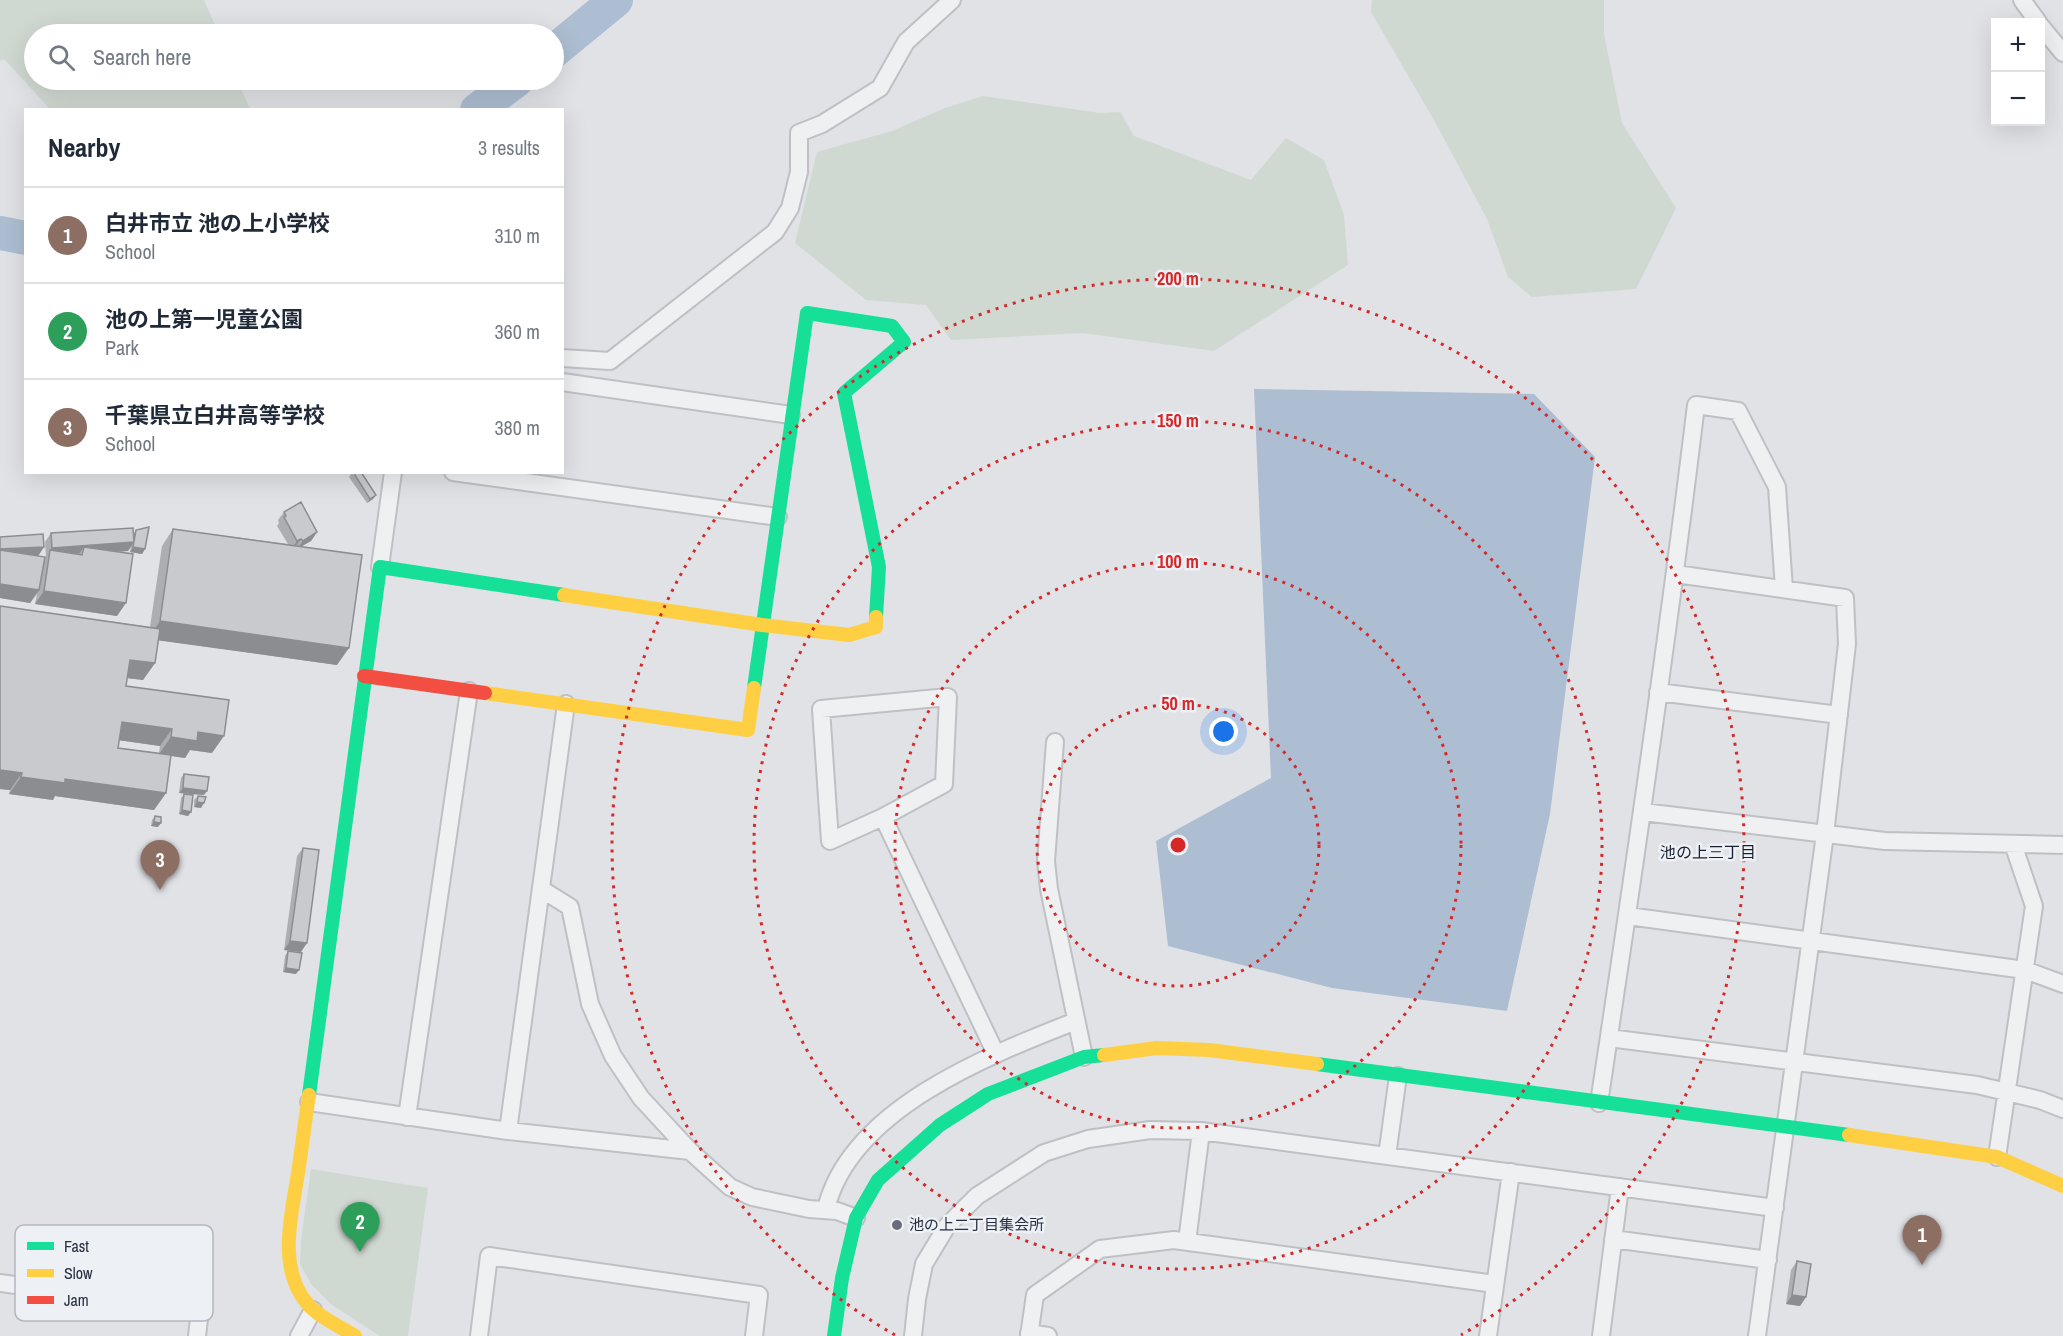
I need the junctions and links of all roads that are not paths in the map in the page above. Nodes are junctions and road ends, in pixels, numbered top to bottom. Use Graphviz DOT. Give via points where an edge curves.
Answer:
graph roads {
  1 [pos="952,0"];
  2 [pos="2022,0"];
  3 [pos="2035,18"];
  4 [pos="2045,31"];
  5 [pos="2063,53"];
  6 [pos="564,358"];
  7 [pos="564,382"];
  8 [pos="791,415"];
  9 [pos="393,474"];
  10 [pos="475,474"];
  11 [pos="497,476"];
  12 [pos="778,517"];
  13 [pos="380,567"];
  14 [pos="1676,574"];
  15 [pos="1784,589"];
  16 [pos="762,625"];
  17 [pos="364,676"];
  18 [pos="469,691"];
  19 [pos="1658,692"];
  20 [pos="566,704"];
  21 [pos="1839,715"];
  22 [pos="1055,742"];
  23 [pos="1643,812"];
  24 [pos="883,817"];
  25 [pos="1825,834"];
  26 [pos="2013,844"];
  27 [pos="2063,845"];
  28 [pos="541,889"];
  29 [pos="1628,916"];
  30 [pos="1811,939"];
  31 [pos="2025,970"];
  32 [pos="2063,984"];
  33 [pos="1076,1021"];
  34 [pos="1609,1038"];
  35 [pos="996,1054"];
  36 [pos="1084,1057"];
  37 [pos="1794,1060"];
  38 [pos="1398,1076"];
  39 [pos="2006,1090"];
  40 [pos="309,1102"];
  41 [pos="1599,1103"];
  42 [pos="2063,1109"];
  43 [pos="407,1117"];
  44 [pos="1786,1127"];
  45 [pos="508,1131"];
  46 [pos="1201,1131"];
  47 [pos="690,1151"];
  48 [pos="1387,1156"];
  49 [pos="1997,1157"];
  50 [pos="1511,1172"];
  51 [pos="2063,1186"];
  52 [pos="1620,1187"];
  53 [pos="1775,1208"];
  54 [pos="826,1209"];
  55 [pos="856,1218"];
  56 [pos="1613,1239"];
  57 [pos="1186,1242"];
  58 [pos="1768,1260"];
  59 [pos="0,1283"];
  60 [pos="1495,1284"];
  61 [pos="15,1285"];
  62 [pos="314,1310"];
  63 [pos="199,1321"];
  64 [pos="1029,1335"];
  65 [pos="197,1336"];
  66 [pos="299,1336"];
  67 [pos="354,1336"];
  68 [pos="479,1336"];
  69 [pos="754,1336"];
  70 [pos="834,1336"];
  71 [pos="913,1336"];
  72 [pos="1048,1336"];
  73 [pos="1488,1336"];
  74 [pos="1601,1336"];
  75 [pos="1757,1336"];
  1 -- 6 [label="street" via="906,42 880,88 822,124 799,133 799,172 790,208 775,232 610,361"];
  2 -- 3 [label="street"];
  4 -- 5 [label="street"];
  7 -- 8 [label="street"];
  8 -- 12 [label="street"];
  8 -- 16 [label="street" via="807,313 892,326 904,342 844,393 879,567 876,627 849,635"];
  9 -- 13 [label="street"];
  10 -- 11 [label="street"];
  11 -- 12 [label="street"];
  12 -- 16 [label="street"];
  13 -- 16 [label="street"];
  13 -- 17 [label="street"];
  14 -- 15 [label="street"];
  14 -- 15 [label="street" via="1696,405 1738,411 1777,487"];
  14 -- 19 [label="street"];
  15 -- 21 [label="street" via="1845,598 1847,644"];
  16 -- 20 [label="street" via="748,730"];
  17 -- 18 [label="street"];
  17 -- 40 [label="street"];
  18 -- 20 [label="street"];
  18 -- 43 [label="street"];
  19 -- 21 [label="street"];
  19 -- 23 [label="street"];
  20 -- 28 [label="street"];
  21 -- 25 [label="street"];
  22 -- 33 [label="street" via="1046,861"];
  23 -- 25 [label="street"];
  23 -- 29 [label="street"];
  24 -- 24 [label="street" via="830,841 821,709 948,697 945,784"];
  24 -- 35 [label="street"];
  25 -- 26 [label="street" via="1885,841"];
  25 -- 30 [label="street"];
  26 -- 27 [label="street"];
  26 -- 31 [label="street" via="2034,906"];
  28 -- 45 [label="street"];
  28 -- 47 [label="street" via="570,907 590,1004 614,1056 641,1098"];
  29 -- 30 [label="street"];
  29 -- 34 [label="street"];
  30 -- 31 [label="street"];
  30 -- 37 [label="street"];
  31 -- 32 [label="street"];
  31 -- 39 [label="street"];
  33 -- 35 [label="street"];
  33 -- 36 [label="street"];
  34 -- 37 [label="street"];
  34 -- 41 [label="street"];
  35 -- 54 [label="street" via="896,1112 860,1144 831,1191"];
  36 -- 38 [label="street" via="1157,1048 1209,1050"];
  36 -- 55 [label="street" via="988,1094 940,1125 878,1180"];
  37 -- 39 [label="street"];
  37 -- 44 [label="street"];
  38 -- 41 [label="street"];
  38 -- 48 [label="street"];
  39 -- 42 [label="street"];
  39 -- 49 [label="street"];
  40 -- 43 [label="street"];
  40 -- 62 [label="street" via="288,1251 296,1286"];
  41 -- 44 [label="street"];
  43 -- 45 [label="street"];
  44 -- 49 [label="street"];
  44 -- 53 [label="street"];
  45 -- 47 [label="street"];
  46 -- 48 [label="street"];
  46 -- 57 [label="street"];
  46 -- 71 [label="street" via="1150,1130 1088,1139 1044,1153 977,1196 947,1226 924,1264"];
  47 -- 54 [label="street" via="730,1187 753,1197"];
  48 -- 50 [label="street"];
  49 -- 51 [label="street"];
  50 -- 52 [label="street"];
  50 -- 60 [label="street"];
  52 -- 53 [label="street"];
  52 -- 56 [label="street"];
  53 -- 58 [label="street"];
  54 -- 55 [label="street"];
  55 -- 70 [label="street"];
  56 -- 58 [label="street"];
  56 -- 74 [label="street"];
  57 -- 60 [label="street"];
  57 -- 64 [label="street" via="1100,1249 1035,1295"];
  58 -- 75 [label="street"];
  59 -- 61 [label="street"];
  60 -- 73 [label="street"];
  62 -- 66 [label="street"];
  62 -- 67 [label="street"];
  63 -- 65 [label="street"];
  64 -- 72 [label="street"];
  68 -- 69 [label="street" via="489,1256 759,1295"];
}
